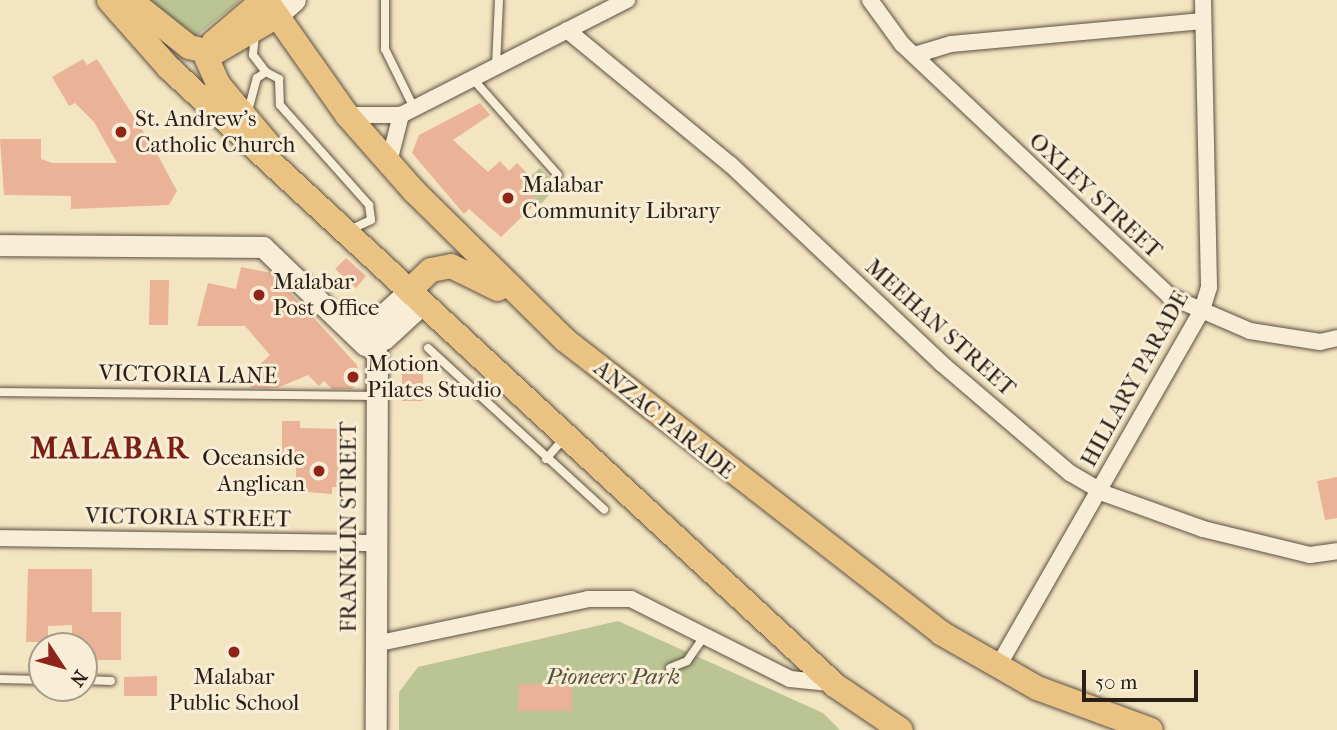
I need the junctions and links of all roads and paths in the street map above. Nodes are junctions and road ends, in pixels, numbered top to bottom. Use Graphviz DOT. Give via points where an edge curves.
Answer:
graph roads {
  1 [pos="109,0"];
  2 [pos="130,0"];
  3 [pos="384,0"];
  4 [pos="499,0"];
  5 [pos="627,0"];
  6 [pos="870,0"];
  7 [pos="1203,0"];
  8 [pos="275,4"];
  9 [pos="1203,21"];
  10 [pos="567,30"];
  11 [pos="256,33"];
  12 [pos="208,53"];
  13 [pos="918,54"];
  14 [pos="496,66"];
  15 [pos="266,72"];
  16 [pos="473,79"];
  17 [pos="408,111"];
  18 [pos="347,114"];
  19 [pos="248,117"];
  20 [pos="389,162"];
  21 [pos="558,175"];
  22 [pos="414,191"];
  23 [pos="309,199"];
  24 [pos="335,223"];
  25 [pos="0,245"];
  26 [pos="451,266"];
  27 [pos="415,297"];
  28 [pos="527,307"];
  29 [pos="1202,310"];
  30 [pos="371,335"];
  31 [pos="1337,338"];
  32 [pos="428,348"];
  33 [pos="0,392"];
  34 [pos="376,396"];
  35 [pos="566,435"];
  36 [pos="546,458"];
  37 [pos="1100,490"];
  38 [pos="604,509"];
  39 [pos="0,538"];
  40 [pos="375,542"];
  41 [pos="1337,551"];
  42 [pos="705,635"];
  43 [pos="375,644"];
  44 [pos="670,668"];
  45 [pos="998,668"];
  46 [pos="0,680"];
  47 [pos="28,680"];
  48 [pos="98,681"];
  49 [pos="111,681"];
  50 [pos="836,686"];
  51 [pos="376,730"];
  52 [pos="901,730"];
  53 [pos="1152,730"];
  1 -- 23 [label="main road" via="169,68"];
  2 -- 12 [label="main road" via="176,39"];
  3 -- 17 [label="lane" via="386,49"];
  4 -- 14 [label="lane"];
  5 -- 10 [label="street"];
  6 -- 13 [label="street, OXLEY STREET" via="902,44"];
  7 -- 9 [label="street, HILLARY PARADE"];
  8 -- 11 [label="main road"];
  8 -- 12 [label="main road"];
  8 -- 18 [label="main road, ANZAC PARADE"];
  9 -- 13 [label="street" via="951,44"];
  9 -- 29 [label="street, HILLARY PARADE" via="1209,286"];
  10 -- 14 [label="street"];
  10 -- 37 [label="street, MEEHAN STREET" via="731,165 941,363"];
  11 -- 12 [label="main road" via="223,52"];
  11 -- 15 [label="lane" via="253,54"];
  12 -- 19 [label="main road" via="212,75"];
  13 -- 29 [label="street, OXLEY STREET" via="1112,246 1169,296"];
  14 -- 16 [label="street"];
  15 -- 19 [label="lane" via="252,83"];
  15 -- 24 [label="lane" via="279,79 280,105 369,205 371,220 360,229"];
  16 -- 17 [label="street"];
  16 -- 21 [label="lane"];
  17 -- 18 [label="street"];
  17 -- 20 [label="street"];
  18 -- 20 [label="main road, ANZAC PARADE"];
  19 -- 23 [label="main road"];
  20 -- 22 [label="main road, ANZAC PARADE"];
  22 -- 26 [label="main road" via="447,247"];
  22 -- 28 [label="main road, ANZAC PARADE"];
  23 -- 24 [label="main road"];
  24 -- 27 [label="main road"];
  25 -- 30 [label="street" via="256,245 278,255 355,341"];
  26 -- 27 [label="main road"];
  26 -- 28 [label="main road"];
  27 -- 30 [label="street"];
  27 -- 35 [label="main road"];
  28 -- 45 [label="main road, ANZAC PARADE" via="703,453"];
  29 -- 31 [label="street, OXLEY STREET" via="1250,331 1320,342"];
  29 -- 37 [label="street, HILLARY PARADE"];
  30 -- 34 [label="street, FRANKLIN STREET"];
  32 -- 36 [label="lane"];
  33 -- 34 [label="lane, VICTORIA LANE"];
  34 -- 40 [label="street, FRANKLIN STREET"];
  35 -- 36 [label="lane"];
  35 -- 50 [label="main road"];
  36 -- 38 [label="lane"];
  37 -- 41 [label="street, MEEHAN STREET" via="1203,529 1310,555"];
  37 -- 45 [label="street, HILLARY PARADE"];
  39 -- 40 [label="street, VICTORIA STREET"];
  40 -- 43 [label="street, FRANKLIN STREET"];
  42 -- 43 [label="street" via="631,599 588,598"];
  42 -- 44 [label="lane" via="687,662"];
  42 -- 50 [label="street" via="790,679"];
  43 -- 51 [label="street, FRANKLIN STREET"];
  45 -- 53 [label="main road, ANZAC PARADE" via="1086,710"];
  46 -- 47 [label="lane"];
  48 -- 49 [label="lane"];
  50 -- 52 [label="main road"];
}
